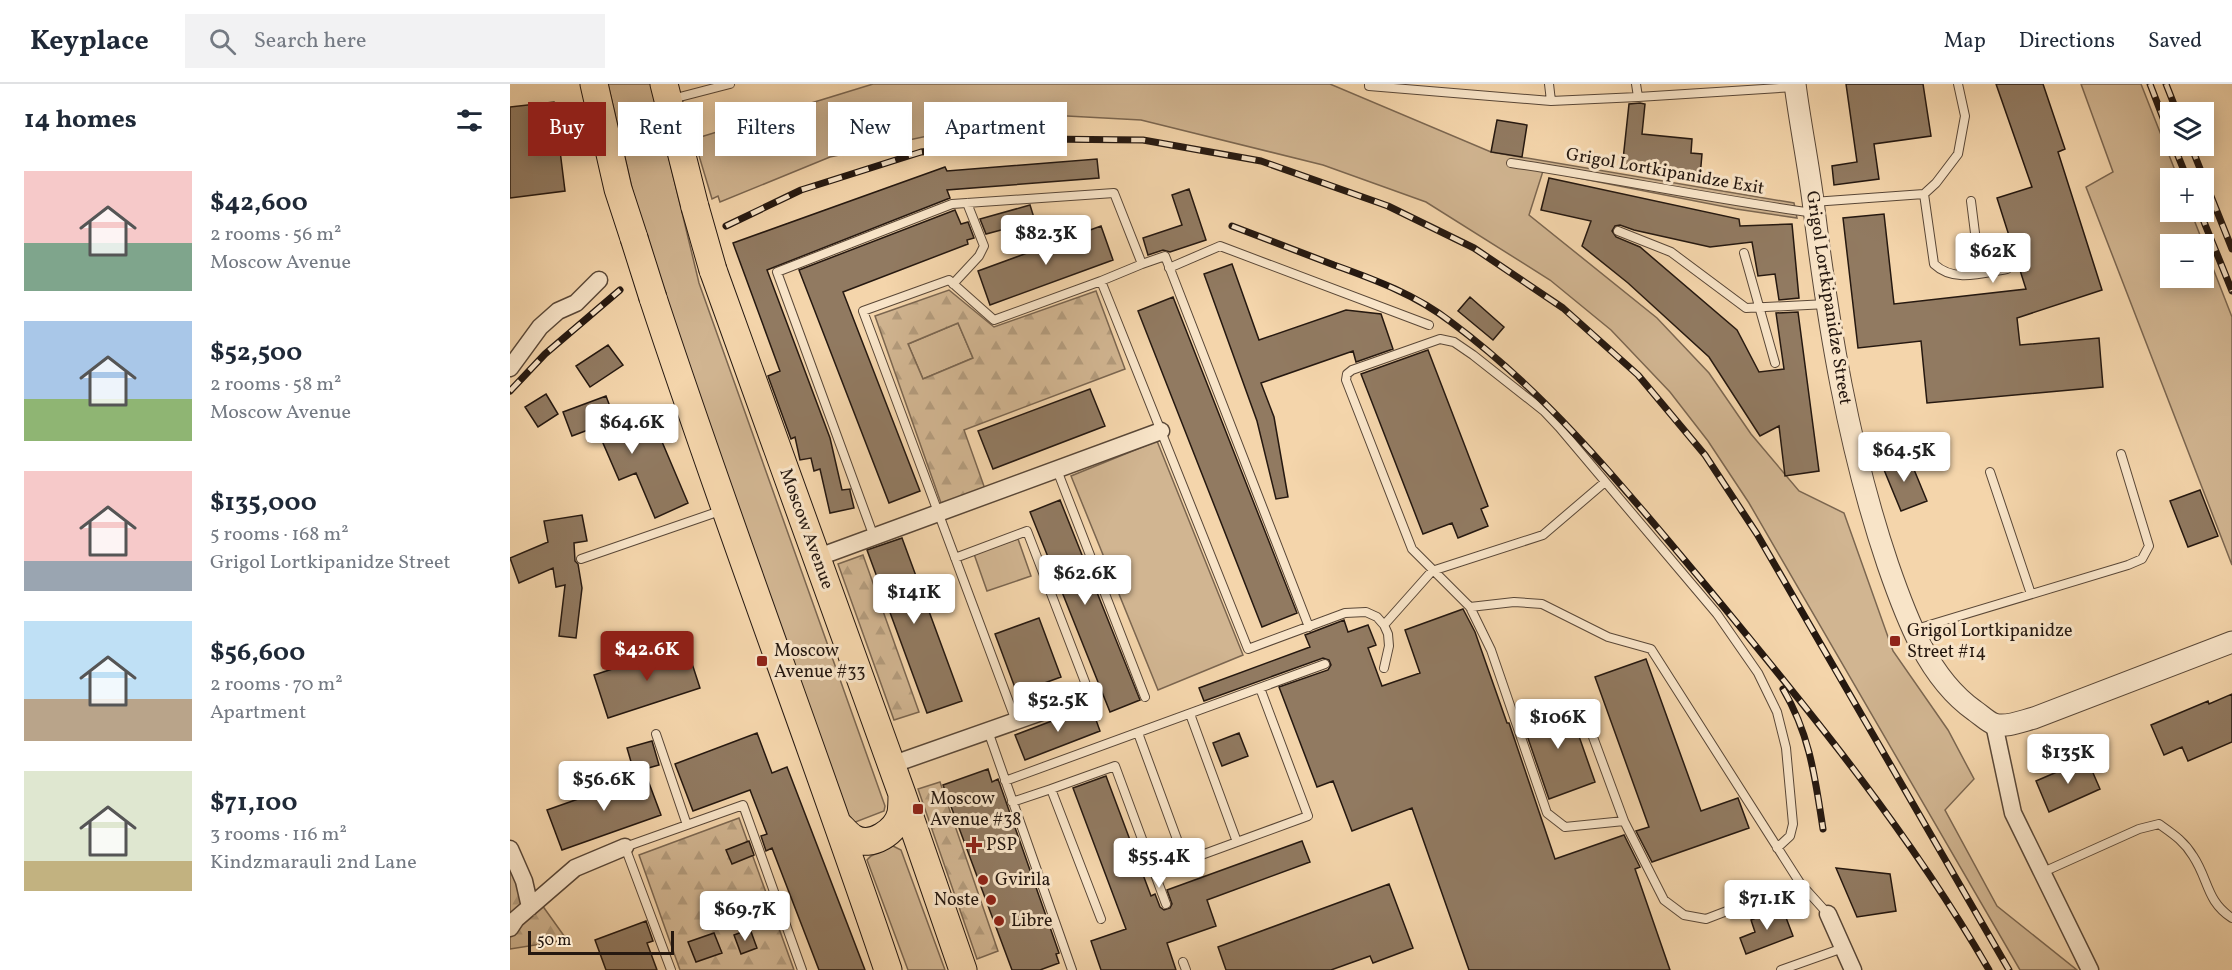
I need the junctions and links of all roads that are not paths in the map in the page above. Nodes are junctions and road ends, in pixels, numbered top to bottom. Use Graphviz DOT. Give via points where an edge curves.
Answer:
graph roads {
  1 [pos="594,84"];
  2 [pos="730,84"];
  3 [pos="1369,84"];
  4 [pos="1549,84"];
  5 [pos="1636,84"];
  6 [pos="1958,84"];
  7 [pos="1795,85"];
  8 [pos="666,92"];
  9 [pos="1638,97"];
  10 [pos="1551,100"];
  11 [pos="1511,163"];
  12 [pos="1924,194"];
  13 [pos="1971,201"];
  14 [pos="967,203"];
  15 [pos="1813,207"];
  16 [pos="1618,231"];
  17 [pos="1744,253"];
  18 [pos="1142,264"];
  19 [pos="1169,268"];
  20 [pos="2007,269"];
  21 [pos="1980,273"];
  22 [pos="599,280"];
  23 [pos="1101,281"];
  24 [pos="953,284"];
  25 [pos="1828,304"];
  26 [pos="1760,306"];
  27 [pos="1429,325"];
  28 [pos="1775,363"];
  29 [pos="510,368"];
  30 [pos="1161,431"];
  31 [pos="2121,454"];
  32 [pos="1057,470"];
  33 [pos="1990,472"];
  34 [pos="1605,482"];
  35 [pos="726,509"];
  36 [pos="939,513"];
  37 [pos="874,537"];
  38 [pos="816,558"];
  39 [pos="956,558"];
  40 [pos="581,559"];
  41 [pos="1432,571"];
  42 [pos="2031,594"];
  43 [pos="1470,607"];
  44 [pos="1384,624"];
  45 [pos="1309,627"];
  46 [pos="1913,630"];
  47 [pos="2231,643"];
  48 [pos="1325,664"];
  49 [pos="1383,668"];
  50 [pos="1260,688"];
  51 [pos="1090,695"];
  52 [pos="1146,696"];
  53 [pos="1190,714"];
  54 [pos="1016,721"];
  55 [pos="1994,724"];
  56 [pos="988,731"];
  57 [pos="1138,733"];
  58 [pos="656,734"];
  59 [pos="1593,737"];
  60 [pos="891,765"];
  61 [pos="1005,781"];
  62 [pos="1051,789"];
  63 [pos="902,794"];
  64 [pos="1012,802"];
  65 [pos="1624,821"];
  66 [pos="687,825"];
  67 [pos="839,825"];
  68 [pos="1237,842"];
  69 [pos="625,847"];
  70 [pos="1777,848"];
  71 [pos="510,849"];
  72 [pos="2041,873"];
  73 [pos="1800,883"];
  74 [pos="1166,904"];
  75 [pos="530,907"];
  76 [pos="1828,914"];
  77 [pos="2232,918"];
  78 [pos="1101,919"];
  79 [pos="510,928"];
  80 [pos="1843,948"];
  81 [pos="671,970"];
  82 [pos="802,970"];
  83 [pos="888,970"];
  84 [pos="963,970"];
  85 [pos="1072,970"];
  86 [pos="1781,970"];
  87 [pos="1853,970"];
  88 [pos="2090,970"];
  1 -- 35 [label="main road, bridge" via="618,189"];
  2 -- 8 [label="lane"];
  3 -- 10 [label="lane"];
  4 -- 10 [label="lane"];
  5 -- 9 [label="lane"];
  6 -- 12 [label="lane" via="1965,116 1958,154"];
  7 -- 9 [label="lane"];
  7 -- 15 [label="street, Grigol Lortkipanidze Street"];
  8 -- 38 [label="main road, Moscow Avenue, bridge" via="713,270"];
  9 -- 10 [label="lane"];
  11 -- 15 [label="lane, Grigol Lortkipanidze Exit" via="1745,204"];
  12 -- 15 [label="lane, Grigol Lortkipanidze Exit"];
  12 -- 21 [label="lane" via="1934,264 1952,275"];
  13 -- 21 [label="lane"];
  14 -- 18 [label="lane" via="1114,193"];
  14 -- 24 [label="lane" via="984,246"];
  14 -- 37 [label="lane" via="952,204 777,272"];
  15 -- 25 [label="street, Grigol Lortkipanidze Street"];
  16 -- 26 [label="lane" via="1671,252 1746,308"];
  17 -- 26 [label="lane"];
  18 -- 19 [label="lane" via="1165,255"];
  18 -- 23 [label="lane"];
  19 -- 27 [label="lane" via="1220,246"];
  19 -- 45 [label="lane"];
  20 -- 21 [label="lane"];
  22 -- 29 [label="street" via="576,303 558,311 540,327"];
  23 -- 24 [label="lane" via="994,320"];
  23 -- 30 [label="lane"];
  24 -- 36 [label="lane" via="949,280 863,310"];
  25 -- 26 [label="lane"];
  25 -- 46 [label="street, Grigol Lortkipanidze Street" via="1858,468"];
  26 -- 28 [label="lane"];
  30 -- 32 [label="street"];
  30 -- 45 [label="lane" via="1248,650"];
  31 -- 42 [label="lane" via="2150,546 2142,559"];
  32 -- 36 [label="street"];
  32 -- 52 [label="lane"];
  33 -- 42 [label="lane"];
  34 -- 41 [label="lane" via="1543,535"];
  34 -- 41 [label="lane" via="1544,411 1454,342 1440,339 1352,370 1346,380 1412,549"];
  34 -- 70 [label="lane" via="1717,614 1758,673 1777,712 1786,748 1793,824 1790,836"];
  35 -- 40 [label="lane"];
  35 -- 67 [label="main road"];
  36 -- 37 [label="street"];
  36 -- 39 [label="lane"];
  37 -- 38 [label="street"];
  38 -- 60 [label="main road, Moscow Avenue"];
  39 -- 51 [label="lane" via="1027,531"];
  39 -- 54 [label="lane"];
  41 -- 43 [label="lane"];
  41 -- 44 [label="lane"];
  42 -- 46 [label="lane"];
  43 -- 65 [label="lane" via="1491,650 1547,813 1565,827"];
  43 -- 70 [label="lane" via="1514,602 1542,604 1608,637 1651,649"];
  44 -- 45 [label="lane" via="1366,612 1345,613"];
  44 -- 49 [label="lane" via="1389,646"];
  46 -- 55 [label="street, Grigol Lortkipanidze Street" via="1954,693"];
  47 -- 55 [label="street" via="2034,718"];
  48 -- 50 [label="lane"];
  50 -- 53 [label="lane"];
  50 -- 68 [label="lane" via="1308,816"];
  51 -- 54 [label="street"];
  53 -- 57 [label="lane"];
  53 -- 68 [label="lane"];
  54 -- 56 [label="street"];
  55 -- 72 [label="street" via="2013,813"];
  56 -- 60 [label="street"];
  56 -- 61 [label="lane"];
  57 -- 61 [label="lane"];
  57 -- 68 [label="lane" via="1185,861"];
  58 -- 66 [label="lane"];
  59 -- 65 [label="lane"];
  60 -- 63 [label="main road, Moscow Avenue"];
  61 -- 64 [label="lane"];
  62 -- 64 [label="lane"];
  62 -- 74 [label="lane" via="1115,766"];
  62 -- 78 [label="lane"];
  63 -- 67 [label="main road" via="897,822 879,838 864,842"];
  63 -- 84 [label="main road, Moscow Avenue"];
  64 -- 85 [label="lane"];
  65 -- 73 [label="lane" via="1664,900 1684,915 1706,919"];
  66 -- 69 [label="lane"];
  66 -- 82 [label="lane" via="743,805"];
  67 -- 83 [label="main road"];
  69 -- 75 [label="street" via="575,868"];
  69 -- 81 [label="lane"];
  70 -- 73 [label="lane"];
  71 -- 75 [label="street"];
  72 -- 77 [label="lane" via="2139,829 2159,824 2180,838 2194,857 2217,907"];
  72 -- 88 [label="street"];
  73 -- 76 [label="lane"];
  75 -- 79 [label="street"];
  76 -- 80 [label="street"];
  80 -- 86 [label="lane"];
  80 -- 87 [label="street"];
}
